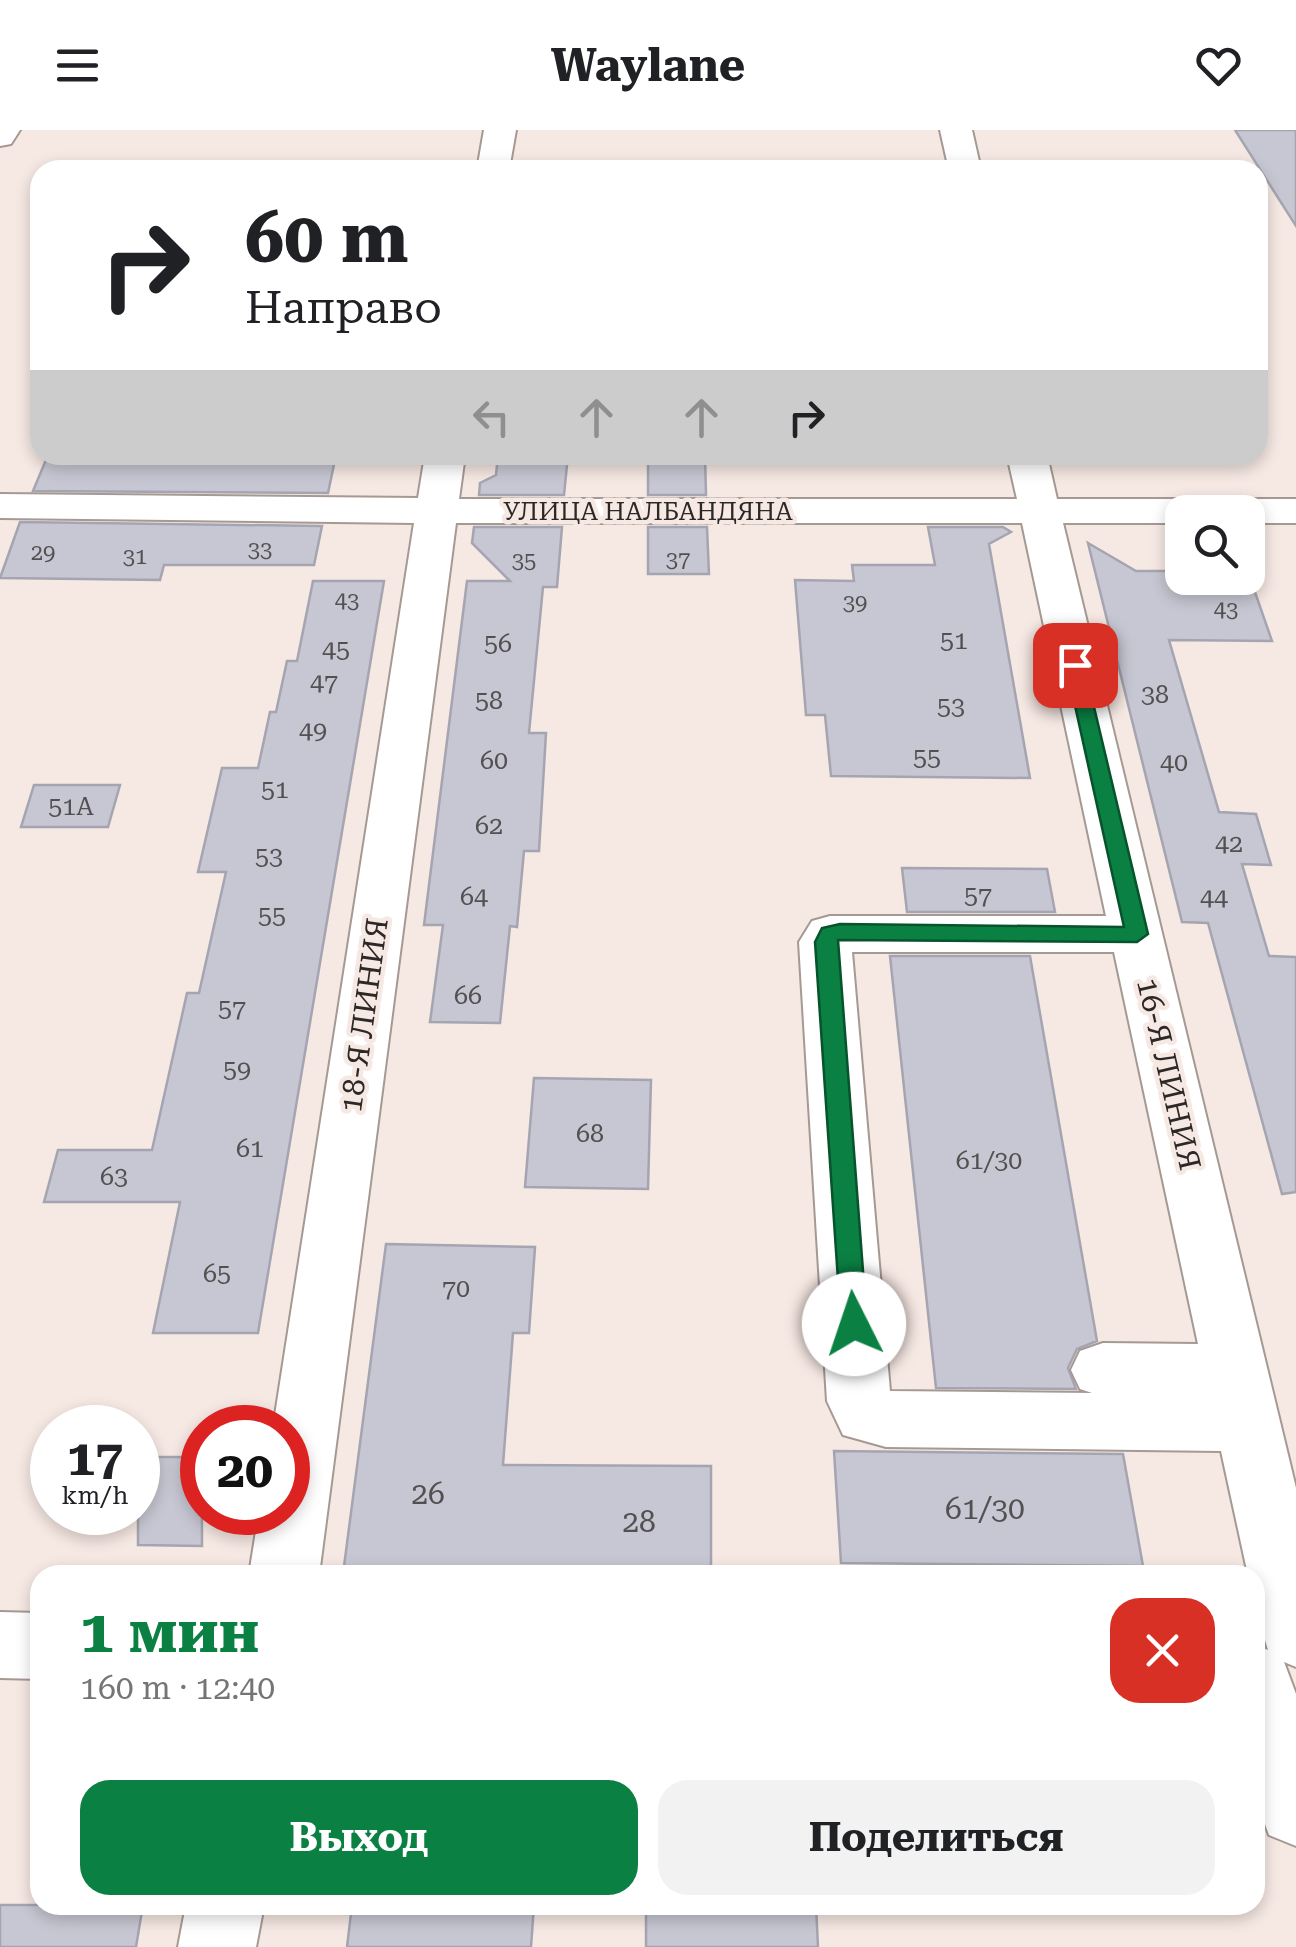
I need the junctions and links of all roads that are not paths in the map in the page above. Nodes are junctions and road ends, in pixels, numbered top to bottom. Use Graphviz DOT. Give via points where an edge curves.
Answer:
graph roads {
  1 [pos="500,130"];
  2 [pos="956,130"];
  3 [pos="495,160"];
  4 [pos="963,160"];
  5 [pos="443,465"];
  6 [pos="1030,465"];
  7 [pos="0,506"];
  8 [pos="436,511"];
  9 [pos="1040,511"];
  10 [pos="1296,511"];
  11 [pos="1137,934"];
  12 [pos="1102,1370"];
  13 [pos="1242,1397"];
  14 [pos="285,1565"];
  15 [pos="1296,1634"];
  16 [pos="0,1646"];
  17 [pos="30,1646"];
  18 [pos="1265,1665"];
  19 [pos="1296,1666"];
  20 [pos="1265,1711"];
  21 [pos="1296,1808"];
  22 [pos="223,1915"];
  23 [pos="218,1947"];
  1 -- 3 [label="street"];
  2 -- 4 [label="street"];
  5 -- 8 [label="street, 18-Я ЛИНИЯ"];
  6 -- 9 [label="street, 16-Я ЛИНИЯ"];
  7 -- 8 [label="street, УЛИЦА НАЛБАНДЯНА"];
  8 -- 9 [label="street, УЛИЦА НАЛБАНДЯНА"];
  8 -- 14 [label="street, 18-Я ЛИНИЯ"];
  9 -- 10 [label="street, УЛИЦА НАЛБАНДЯНА"];
  9 -- 11 [label="street, 16-Я ЛИНИЯ"];
  11 -- 13 [label="street, 16-Я ЛИНИЯ"];
  11 -- 13 [label="street" via="830,934 859,1400 866,1414 886,1419"];
  12 -- 13 [label="street"];
  13 -- 15 [label="street, 16-Я ЛИНИЯ"];
  16 -- 17 [label="street"];
  18 -- 19 [label="street"];
  20 -- 21 [label="street"];
  22 -- 23 [label="street"];
}
